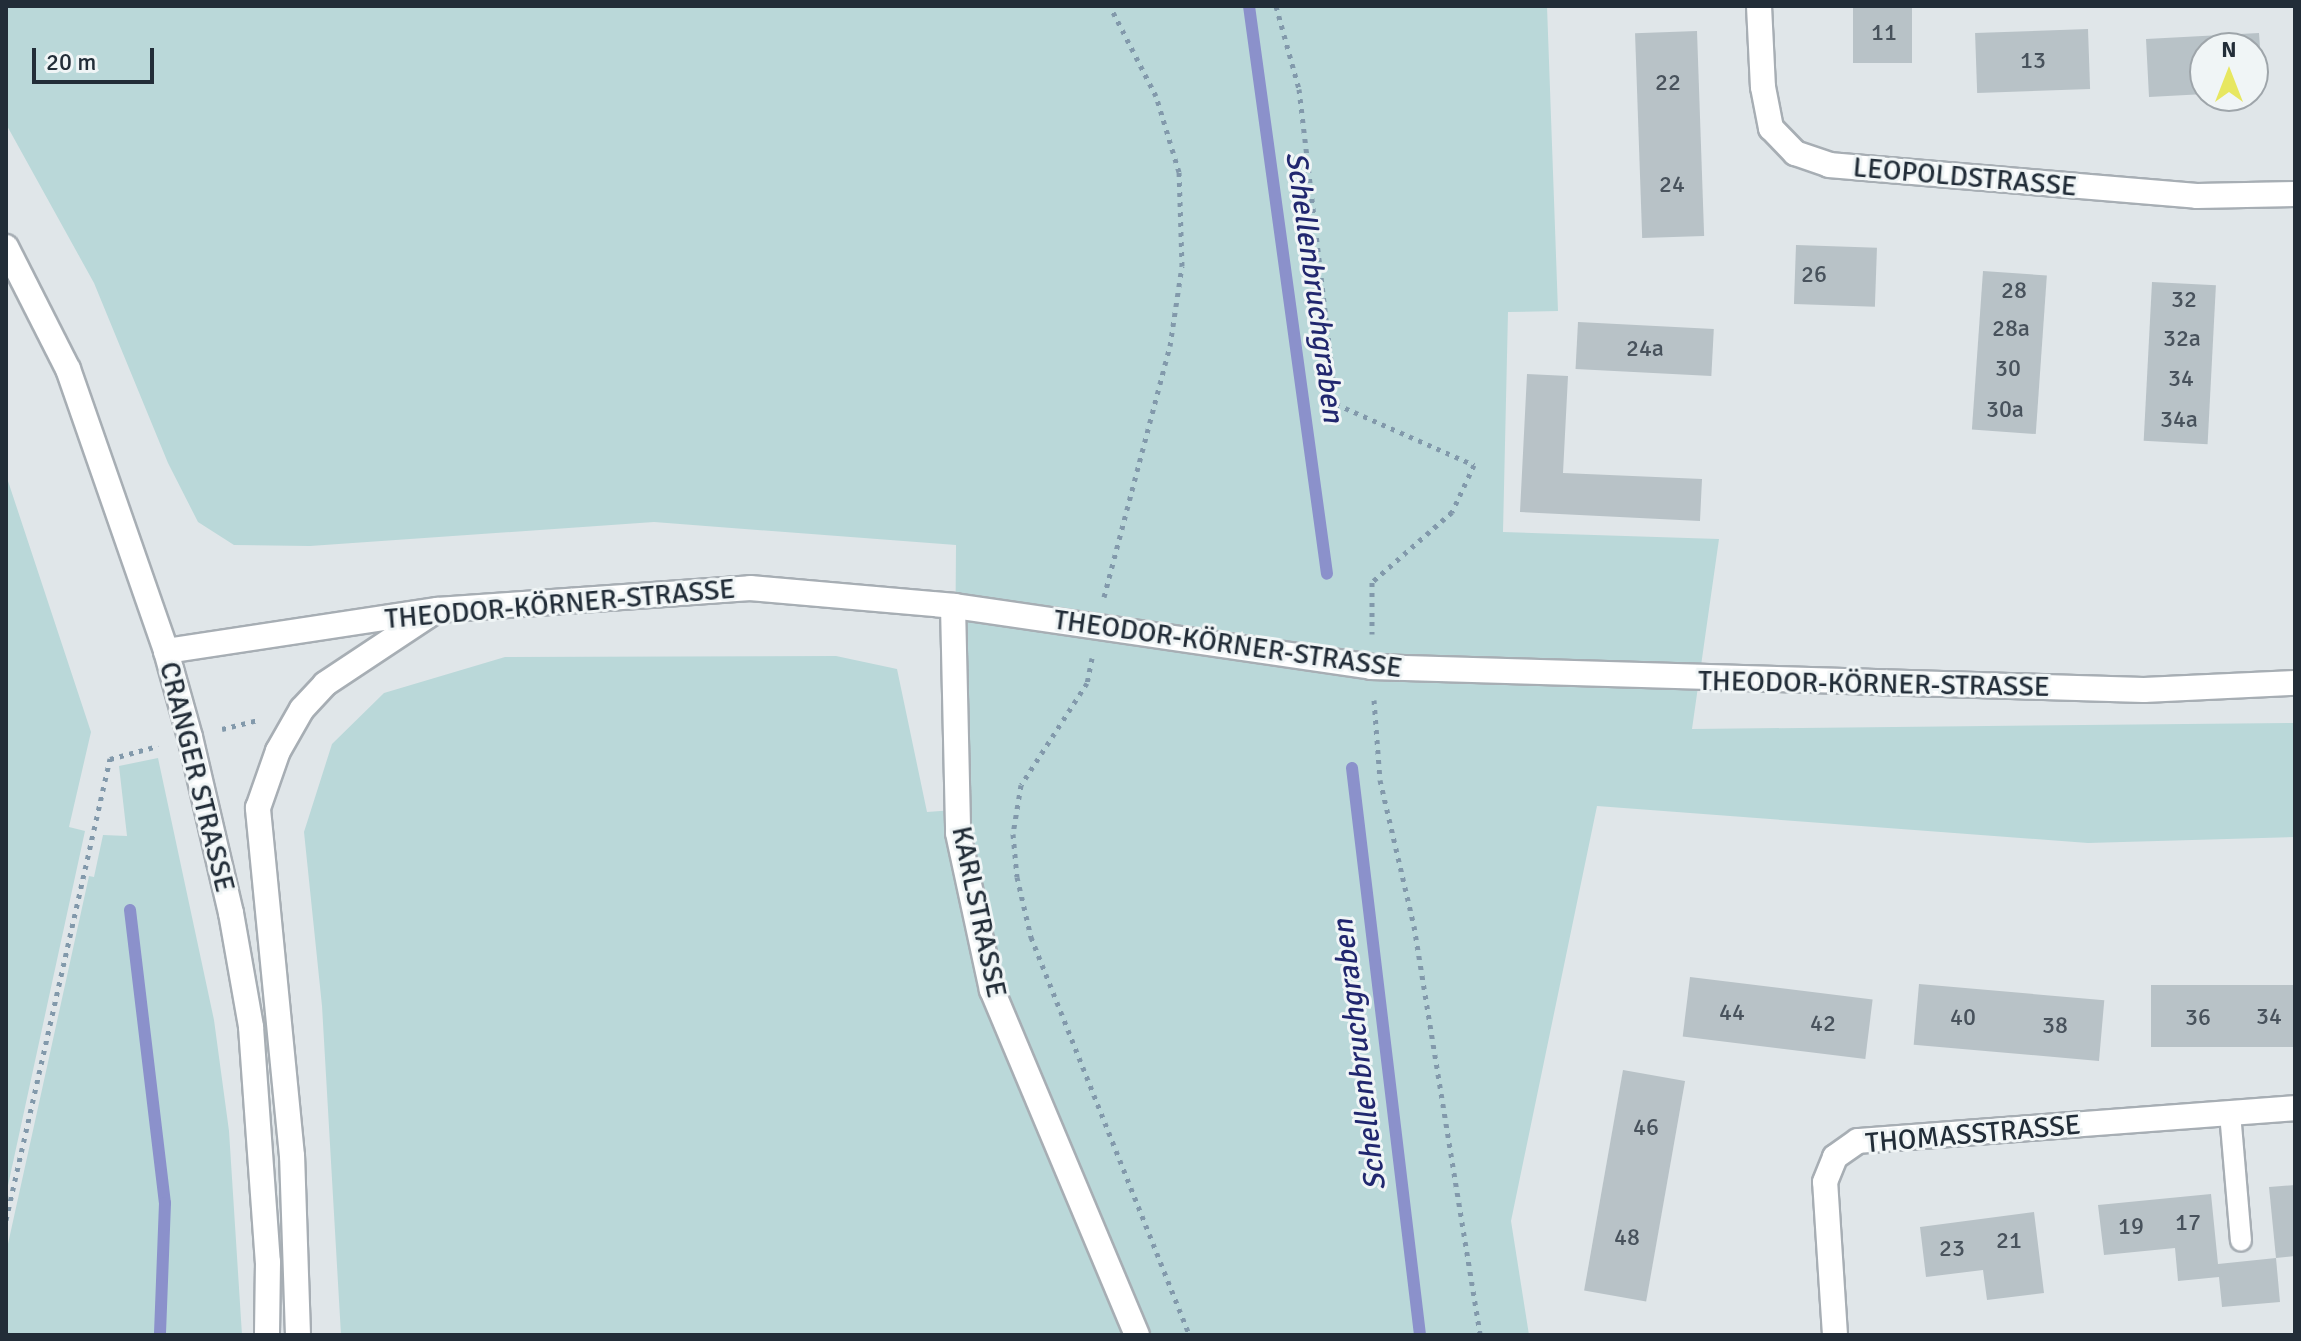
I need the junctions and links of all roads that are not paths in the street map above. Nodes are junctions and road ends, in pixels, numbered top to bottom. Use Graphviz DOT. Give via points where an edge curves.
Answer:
graph roads {
  1 [pos="1759,6"];
  2 [pos="2295,194"];
  3 [pos="6,247"];
  4 [pos="953,606"];
  5 [pos="437,610"];
  6 [pos="166,651"];
  7 [pos="2295,683"];
  8 [pos="2295,1108"];
  9 [pos="2230,1113"];
  10 [pos="2241,1241"];
  11 [pos="267,1335"];
  12 [pos="298,1335"];
  13 [pos="1137,1335"];
  14 [pos="1835,1335"];
  1 -- 2 [label="main road, LEOPOLDSTRASSE" via="1771,128 1795,153 1829,165 2197,196"];
  3 -- 6 [label="main road, CRANGER STRASSE" via="68,369"];
  4 -- 5 [label="main road, THEODOR-KÖRNER-STRASSE" via="750,588"];
  4 -- 7 [label="main road, THEODOR-KÖRNER-STRASSE" via="1353,665 1488,673 2144,690"];
  4 -- 13 [label="main road, KARLSTRASSE" via="958,833 992,990"];
  5 -- 6 [label="main road, THEODOR-KÖRNER-STRASSE"];
  5 -- 12 [label="main road, CRANGER STRASSE" via="325,684 302,709 278,751 258,808 287,1086"];
  6 -- 11 [label="main road, CRANGER STRASSE" via="231,913 251,1027 268,1262"];
  8 -- 9 [label="main road, THOMASSTRASSE"];
  9 -- 10 [label="lane"];
  9 -- 14 [label="main road, THOMASSTRASSE" via="1858,1141 1835,1157 1825,1182"];
}
